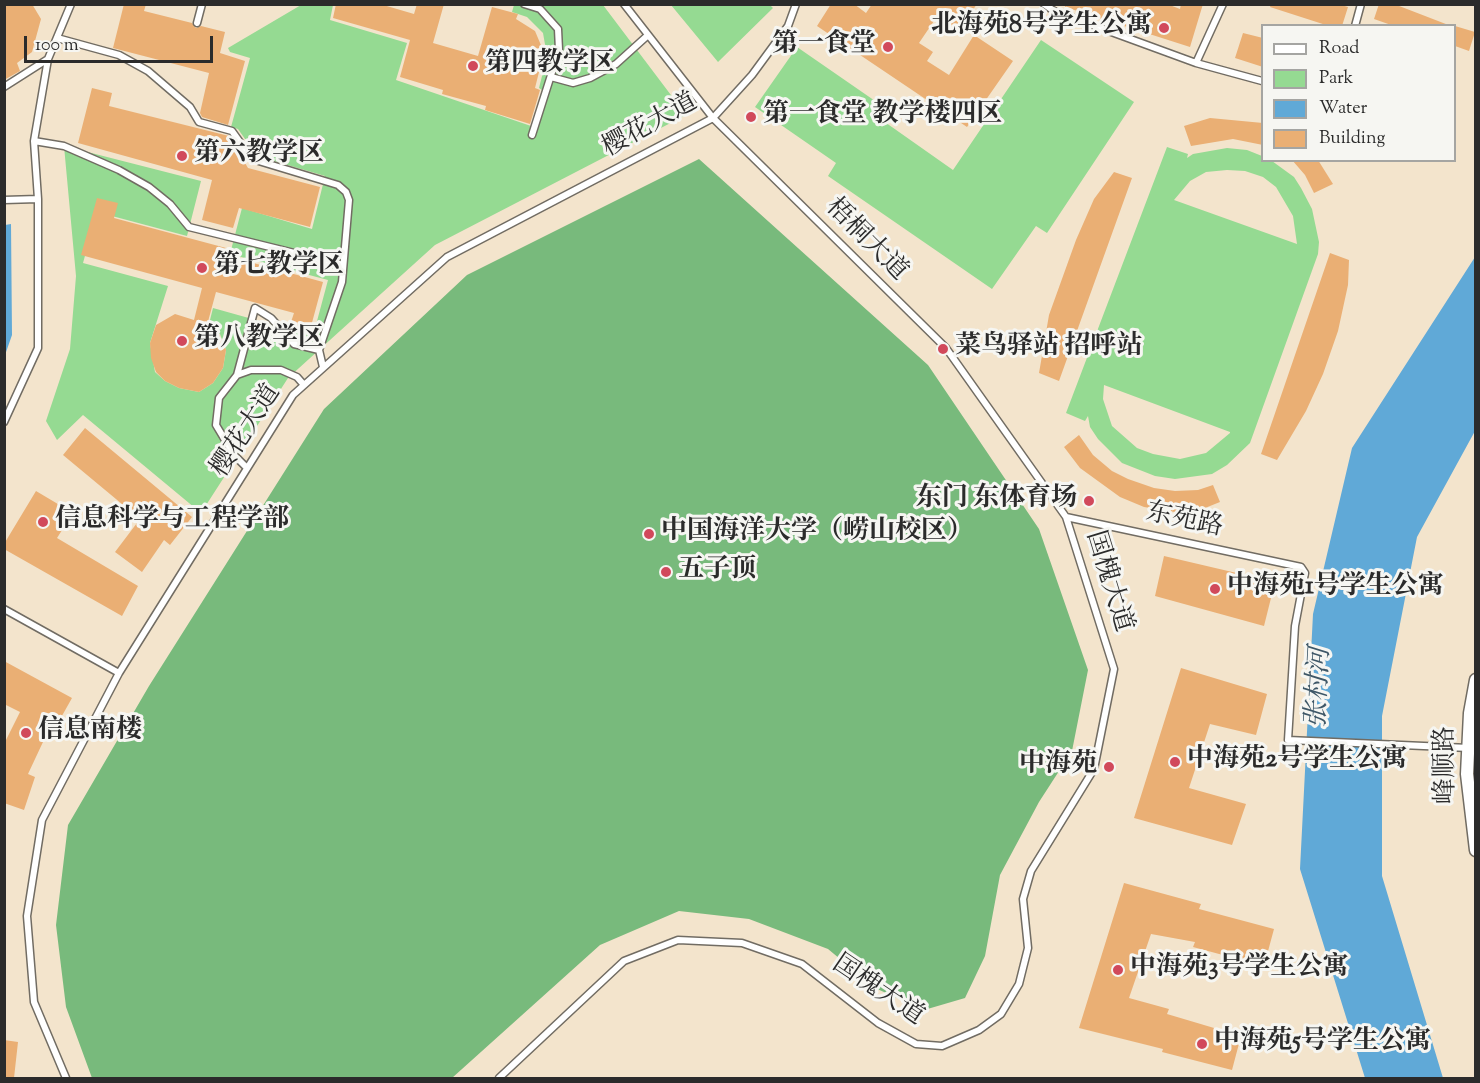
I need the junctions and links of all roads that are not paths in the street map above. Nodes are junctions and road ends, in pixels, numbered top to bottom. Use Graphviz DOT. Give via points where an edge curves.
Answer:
graph roads {
  1 [pos="71,4"];
  2 [pos="202,4"];
  3 [pos="524,4"];
  4 [pos="624,4"];
  5 [pos="796,4"];
  6 [pos="1044,4"];
  7 [pos="1223,4"];
  8 [pos="1360,4"];
  9 [pos="1055,8"];
  10 [pos="197,23"];
  11 [pos="1355,24"];
  12 [pos="647,36"];
  13 [pos="57,38"];
  14 [pos="48,59"];
  15 [pos="1196,63"];
  16 [pos="551,77"];
  17 [pos="1261,80"];
  18 [pos="4,87"];
  19 [pos="713,118"];
  20 [pos="532,135"];
  21 [pos="34,141"];
  22 [pos="38,199"];
  23 [pos="4,200"];
  24 [pos="343,265"];
  25 [pos="319,350"];
  26 [pos="323,368"];
  27 [pos="237,375"];
  28 [pos="304,385"];
  29 [pos="4,423"];
  30 [pos="247,468"];
  31 [pos="1066,517"];
  32 [pos="4,609"];
  33 [pos="119,673"];
  34 [pos="1475,686"];
  35 [pos="1472,727"];
  36 [pos="1468,748"];
  37 [pos="1476,850"];
  38 [pos="66,1078"];
  39 [pos="499,1078"];
  1 -- 13 [label="lane"];
  2 -- 10 [label="lane"];
  3 -- 16 [label="lane" via="540,9 558,29 559,50"];
  4 -- 12 [label="lane, 梧桐大道"];
  5 -- 19 [label="lane, 樱花大道" via="788,26 752,75"];
  6 -- 9 [label="lane"];
  7 -- 15 [label="lane"];
  8 -- 11 [label="lane"];
  9 -- 15 [label="lane"];
  12 -- 16 [label="lane" via="615,64 590,78 573,83"];
  12 -- 19 [label="lane, 梧桐大道"];
  13 -- 14 [label="lane"];
  13 -- 24 [label="lane" via="119,55 148,70 190,107 199,122 232,131 252,159 338,185 349,200"];
  14 -- 18 [label="lane"];
  14 -- 21 [label="lane"];
  15 -- 17 [label="lane"];
  16 -- 20 [label="lane"];
  19 -- 26 [label="lane, 樱花大道" via="447,257"];
  19 -- 31 [label="lane, 梧桐大道" via="946,348"];
  21 -- 22 [label="lane"];
  21 -- 24 [label="lane" via="64,146 139,181 170,204 189,227"];
  22 -- 23 [label="lane"];
  22 -- 29 [label="lane" via="38,348"];
  24 -- 25 [label="lane" via="342,282"];
  25 -- 26 [label="lane"];
  25 -- 27 [label="lane" via="294,344 271,318 255,308"];
  26 -- 28 [label="lane, 樱花大道"];
  27 -- 28 [label="lane" via="252,370 281,370"];
  27 -- 30 [label="lane" via="219,398 216,425"];
  28 -- 30 [label="lane, 樱花大道" via="292,395"];
  30 -- 33 [label="lane, 樱花大道"];
  31 -- 36 [label="lane, 东苑路" via="1300,567 1305,573 1294,627 1288,740"];
  31 -- 39 [label="lane, 国槐大道" via="1114,669 1094,769 1031,871 1023,899 1028,948 1019,984 1000,1014 979,1030 942,1046 916,1044 878,1023 802,964 742,943 678,940 624,961"];
  32 -- 33 [label="lane"];
  33 -- 38 [label="lane, 樱花大道" via="42,820 27,916 34,1002"];
  34 -- 35 [label="street, 峰顺路"];
  35 -- 36 [label="street, 峰顺路"];
  36 -- 37 [label="street, 峰顺路" via="1467,774"];
}
